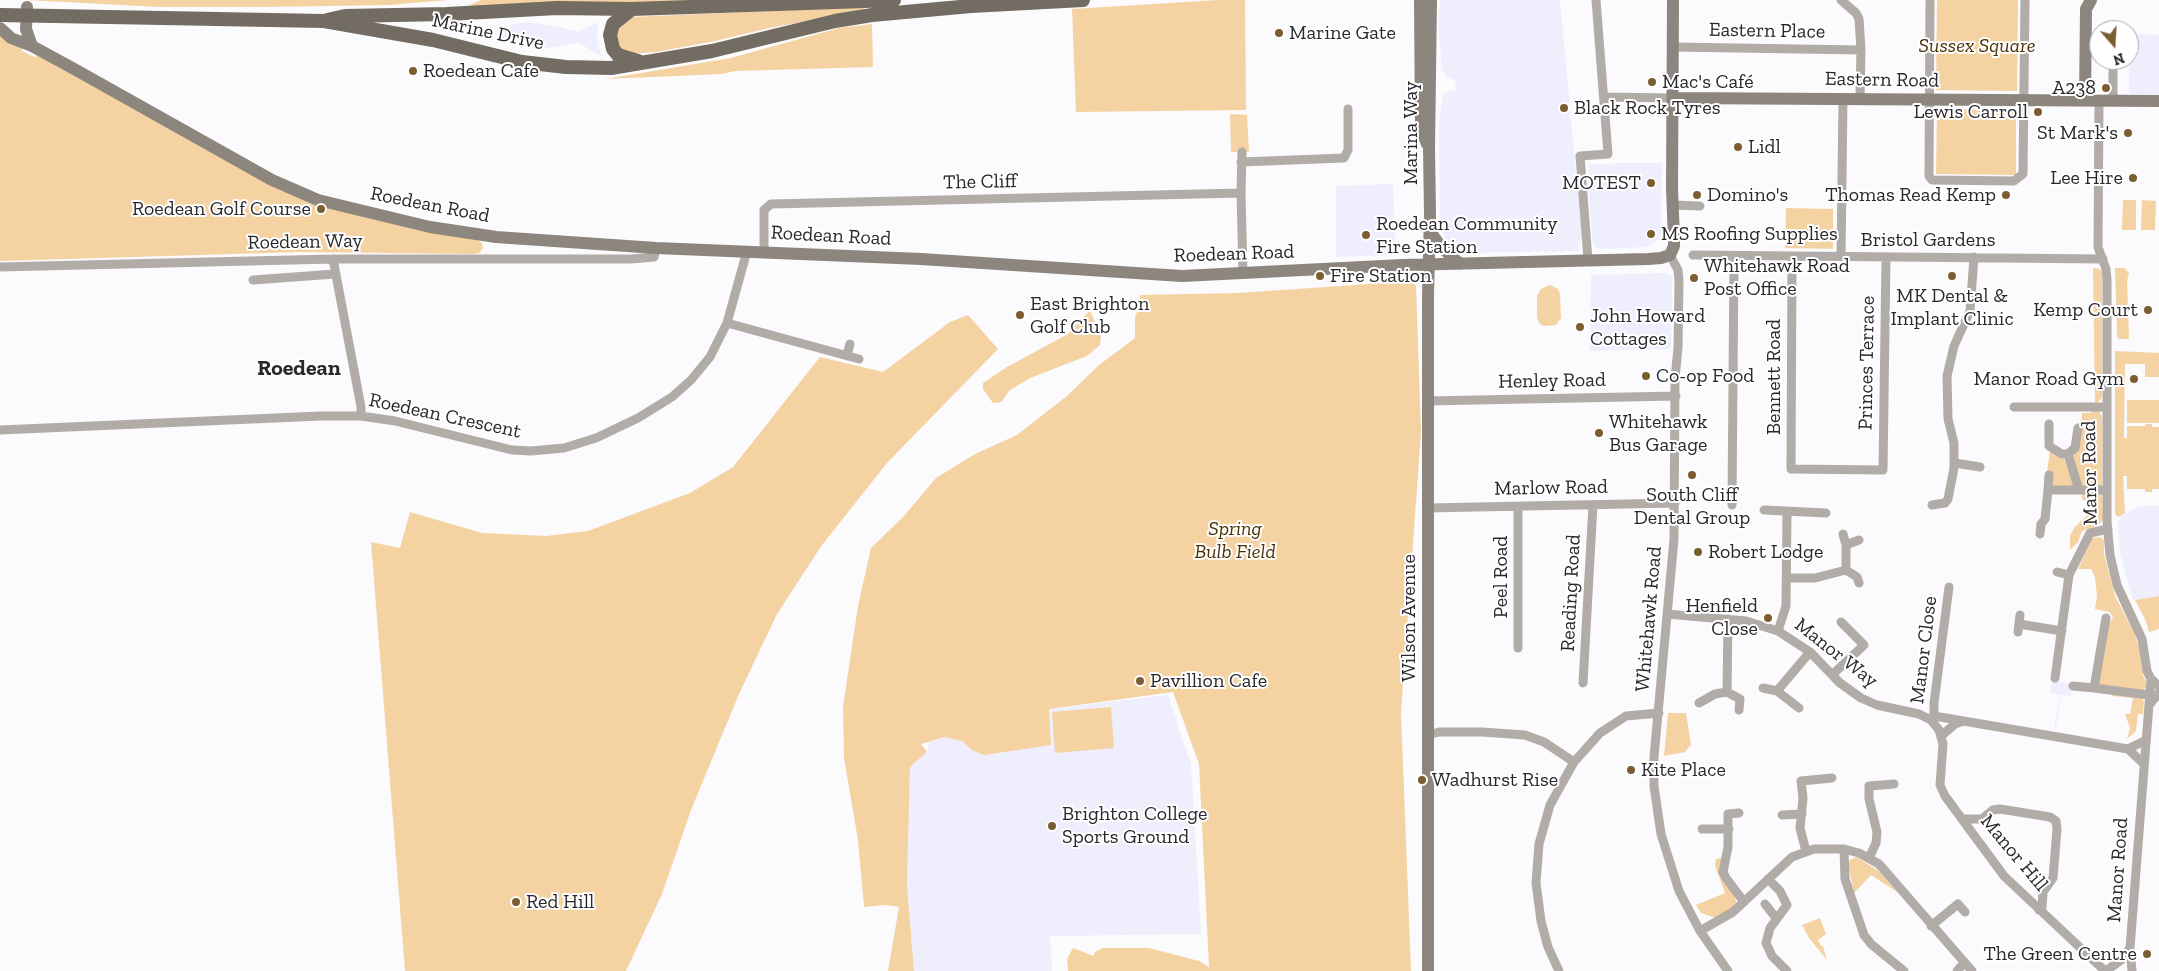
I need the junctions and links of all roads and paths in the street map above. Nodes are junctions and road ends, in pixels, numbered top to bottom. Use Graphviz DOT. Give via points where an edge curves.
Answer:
graph roads {
  1 [pos="894,0"];
  2 [pos="1083,0"];
  3 [pos="1420,0"];
  4 [pos="1431,0"];
  5 [pos="1596,0"];
  6 [pos="1673,0"];
  7 [pos="1841,0"];
  8 [pos="1930,0"];
  9 [pos="2025,0"];
  10 [pos="2091,0"];
  11 [pos="0,5"];
  12 [pos="632,9"];
  13 [pos="31,13"];
  14 [pos="0,15"];
  15 [pos="324,21"];
  16 [pos="0,28"];
  17 [pos="32,46"];
  18 [pos="1673,47"];
  19 [pos="1861,50"];
  20 [pos="645,63"];
  21 [pos="2113,70"];
  22 [pos="1604,97"];
  23 [pos="1673,98"];
  24 [pos="1843,98"];
  25 [pos="1860,98"];
  26 [pos="1929,99"];
  27 [pos="2024,100"];
  28 [pos="2085,101"];
  29 [pos="2099,101"];
  30 [pos="2116,101"];
  31 [pos="2159,101"];
  32 [pos="1348,109"];
  33 [pos="1428,149"];
  34 [pos="1242,152"];
  35 [pos="1241,162"];
  36 [pos="1241,193"];
  37 [pos="1672,205"];
  38 [pos="1700,206"];
  39 [pos="1430,230"];
  40 [pos="612,245"];
  41 [pos="656,248"];
  42 [pos="747,251"];
  43 [pos="764,251"];
  44 [pos="1670,255"];
  45 [pos="1693,255"];
  46 [pos="1734,256"];
  47 [pos="1792,256"];
  48 [pos="1842,257"];
  49 [pos="1886,257"];
  50 [pos="611,258"];
  51 [pos="1974,258"];
  52 [pos="2103,258"];
  53 [pos="333,259"];
  54 [pos="1588,260"];
  55 [pos="1460,264"];
  56 [pos="1428,266"];
  57 [pos="0,267"];
  58 [pos="1243,273"];
  59 [pos="334,274"];
  60 [pos="253,280"];
  61 [pos="727,323"];
  62 [pos="850,344"];
  63 [pos="847,355"];
  64 [pos="859,359"];
  65 [pos="1676,396"];
  66 [pos="1428,401"];
  67 [pos="2014,407"];
  68 [pos="2107,408"];
  69 [pos="361,416"];
  70 [pos="2049,424"];
  71 [pos="2078,428"];
  72 [pos="0,430"];
  73 [pos="2068,454"];
  74 [pos="1955,463"];
  75 [pos="1980,467"];
  76 [pos="1883,470"];
  77 [pos="2049,475"];
  78 [pos="2048,490"];
  79 [pos="2079,490"];
  80 [pos="2107,490"];
  81 [pos="1675,503"];
  82 [pos="1593,505"];
  83 [pos="1732,505"];
  84 [pos="1932,505"];
  85 [pos="1518,507"];
  86 [pos="1428,508"];
  87 [pos="1764,510"];
  88 [pos="1787,513"];
  89 [pos="1826,513"];
  90 [pos="2108,529"];
  91 [pos="1842,534"];
  92 [pos="2040,534"];
  93 [pos="1859,540"];
  94 [pos="1846,545"];
  95 [pos="1846,570"];
  96 [pos="2057,572"];
  97 [pos="2068,575"];
  98 [pos="1787,578"];
  99 [pos="1859,583"];
  100 [pos="1949,587"];
  101 [pos="1667,614"];
  102 [pos="2106,618"];
  103 [pos="1728,619"];
  104 [pos="1841,622"];
  105 [pos="2019,624"];
  106 [pos="1778,631"];
  107 [pos="2062,631"];
  108 [pos="1518,648"];
  109 [pos="1810,652"];
  110 [pos="1832,675"];
  111 [pos="2056,678"];
  112 [pos="2151,679"];
  113 [pos="1583,682"];
  114 [pos="2073,686"];
  115 [pos="2159,686"];
  116 [pos="1764,688"];
  117 [pos="2094,688"];
  118 [pos="1777,691"];
  119 [pos="1727,692"];
  120 [pos="2159,693"];
  121 [pos="2149,695"];
  122 [pos="1699,703"];
  123 [pos="2149,705"];
  124 [pos="1799,708"];
  125 [pos="1739,710"];
  126 [pos="1658,713"];
  127 [pos="1932,718"];
  128 [pos="1964,721"];
  129 [pos="1428,735"];
  130 [pos="1941,736"];
  131 [pos="2146,740"];
  132 [pos="2128,749"];
  133 [pos="1574,762"];
  134 [pos="2144,764"];
  135 [pos="1832,778"];
  136 [pos="1894,784"];
  137 [pos="1740,813"];
  138 [pos="1802,814"];
  139 [pos="1782,815"];
  140 [pos="1962,819"];
  141 [pos="1982,819"];
  142 [pos="1728,829"];
  143 [pos="1702,830"];
  144 [pos="1977,839"];
  145 [pos="1844,849"];
  146 [pos="1806,850"];
  147 [pos="1869,858"];
  148 [pos="1768,879"];
  149 [pos="2042,892"];
  150 [pos="2025,897"];
  151 [pos="1744,902"];
  152 [pos="1765,904"];
  153 [pos="2039,910"];
  154 [pos="1965,912"];
  155 [pos="1776,918"];
  156 [pos="1931,926"];
  157 [pos="1700,931"];
  158 [pos="2130,948"];
  159 [pos="1964,963"];
  160 [pos="1906,969"];
  161 [pos="1428,971"];
  162 [pos="1559,971"];
  163 [pos="1728,971"];
  164 [pos="1787,971"];
  165 [pos="1957,971"];
  166 [pos="1972,971"];
  167 [pos="2106,971"];
  168 [pos="2132,971"];
  1 -- 12 [label="main road, Marine Drive"];
  2 -- 20 [label="main road, Marine Drive" via="872,15"];
  3 -- 33 [label="main road" via="1421,130"];
  4 -- 33 [label="main road, Marina Way"];
  5 -- 22 [label="street"];
  6 -- 18 [label="main road"];
  7 -- 19 [label="street" via="1859,19"];
  8 -- 26 [label="street"];
  9 -- 27 [label="street"];
  10 -- 28 [label="main road" via="2086,6"];
  11 -- 13 [label="main road, Marine Drive"];
  12 -- 15 [label="main road, Marine Drive" via="557,8 345,16"];
  12 -- 20 [label="main road, Marine Drive" via="613,24 611,42 618,55"];
  13 -- 14 [label="main road, Marine Drive"];
  13 -- 15 [label="main road, Marine Drive" via="127,19"];
  13 -- 17 [label="main road" via="27,34"];
  15 -- 20 [label="main road, Marine Drive" via="433,40 522,62 611,68"];
  16 -- 17 [label="main road, Roedean Road" via="11,38"];
  17 -- 40 [label="main road, Roedean Road" via="272,180 318,200 463,233"];
  18 -- 19 [label="street, Eastern Place"];
  18 -- 23 [label="main road"];
  19 -- 25 [label="street"];
  21 -- 30 [label="street"];
  22 -- 23 [label="street, Eastern Road"];
  22 -- 54 [label="street" via="1608,154 1580,156"];
  23 -- 24 [label="main road, Eastern Road"];
  23 -- 37 [label="main road"];
  24 -- 25 [label="main road, Eastern Road"];
  24 -- 48 [label="street"];
  25 -- 26 [label="main road, Eastern Road"];
  26 -- 27 [label="main road, Eastern Road"];
  26 -- 27 [label="street" via="1928,176 1932,180 2014,181 2023,174"];
  27 -- 28 [label="main road, Eastern Road"];
  28 -- 29 [label="main road, Eastern Road"];
  29 -- 30 [label="main road, Eastern Road"];
  29 -- 52 [label="street, Manor Road" via="2098,247"];
  30 -- 31 [label="main road, Eastern Road"];
  32 -- 35 [label="street" via="1348,150 1344,158"];
  33 -- 39 [label="main road, Marina Way"];
  34 -- 35 [label="street"];
  35 -- 36 [label="street"];
  36 -- 43 [label="street, The Cliff" via="772,204 764,210"];
  36 -- 58 [label="street"];
  37 -- 38 [label="street"];
  37 -- 44 [label="main road" via="1674,246"];
  39 -- 55 [label="main road"];
  39 -- 56 [label="main road, Marina Way"];
  40 -- 41 [label="main road, Roedean Road"];
  40 -- 50 [label="street"];
  41 -- 42 [label="main road, Roedean Road"];
  41 -- 50 [label="street, Roedean Way" via="654,257"];
  42 -- 43 [label="main road, Roedean Road"];
  42 -- 61 [label="street, Roedean Crescent"];
  43 -- 58 [label="main road, Roedean Road" via="1173,275"];
  44 -- 54 [label="main road, Roedean Road"];
  44 -- 65 [label="street, Whitehawk Road" via="1679,276"];
  45 -- 46 [label="street, Bristol Gardens"];
  46 -- 47 [label="street, Bristol Gardens"];
  46 -- 83 [label="street"];
  47 -- 48 [label="street, Bristol Gardens"];
  47 -- 76 [label="street, Bennett Road" via="1791,469"];
  48 -- 49 [label="street, Bristol Gardens"];
  49 -- 51 [label="street, Bristol Gardens"];
  49 -- 76 [label="street, Princes Terrace"];
  50 -- 53 [label="street, Roedean Way"];
  51 -- 52 [label="street, Bristol Gardens"];
  51 -- 74 [label="street" via="1970,311 1954,346 1947,376 1948,419"];
  52 -- 68 [label="street, Manor Road" via="2107,280"];
  53 -- 57 [label="street, Roedean Way"];
  53 -- 59 [label="street"];
  54 -- 55 [label="main road, Roedean Road"];
  55 -- 56 [label="main road, Roedean Road"];
  56 -- 58 [label="main road, Roedean Road"];
  56 -- 66 [label="main road, Wilson Avenue"];
  59 -- 60 [label="street"];
  59 -- 69 [label="street"];
  61 -- 63 [label="street"];
  61 -- 69 [label="street, Roedean Crescent" via="702,369 672,397 616,429 564,448 512,450"];
  62 -- 63 [label="street"];
  63 -- 64 [label="street"];
  65 -- 66 [label="street, Henley Road"];
  65 -- 81 [label="street, Whitehawk Road"];
  66 -- 86 [label="main road, Wilson Avenue"];
  67 -- 68 [label="street"];
  68 -- 80 [label="street, Manor Road"];
  69 -- 72 [label="street, Roedean Crescent"];
  70 -- 73 [label="street" via="2049,446"];
  71 -- 73 [label="street" via="2075,448"];
  73 -- 79 [label="street"];
  74 -- 75 [label="street"];
  74 -- 84 [label="street" via="1946,505"];
  77 -- 78 [label="street"];
  78 -- 79 [label="street"];
  78 -- 92 [label="street"];
  79 -- 80 [label="street"];
  80 -- 90 [label="street, Manor Road"];
  81 -- 82 [label="street, Marlow Road"];
  81 -- 101 [label="street, Whitehawk Road"];
  82 -- 85 [label="street, Marlow Road"];
  82 -- 113 [label="street, Reading Road"];
  85 -- 86 [label="street, Marlow Road"];
  85 -- 108 [label="street, Peel Road"];
  86 -- 129 [label="main road, Wilson Avenue"];
  87 -- 88 [label="street"];
  88 -- 89 [label="street"];
  88 -- 98 [label="street"];
  90 -- 97 [label="street" via="2090,533"];
  90 -- 112 [label="street, Manor Road" via="2113,570 2142,640"];
  91 -- 94 [label="street"];
  93 -- 94 [label="street"];
  94 -- 95 [label="street"];
  95 -- 98 [label="street" via="1816,578"];
  95 -- 99 [label="street" via="1857,577"];
  96 -- 97 [label="street"];
  97 -- 107 [label="street"];
  98 -- 106 [label="street" via="1786,606"];
  100 -- 127 [label="street, Manor Close"];
  101 -- 103 [label="street, Manor Way"];
  101 -- 126 [label="street, Whitehawk Road"];
  102 -- 117 [label="street"];
  103 -- 106 [label="street, Manor Way" via="1756,623"];
  103 -- 119 [label="street"];
  104 -- 110 [label="street" via="1864,645"];
  105 -- 107 [label="street"];
  106 -- 109 [label="street, Manor Way"];
  107 -- 111 [label="street"];
  109 -- 110 [label="street, Manor Way"];
  109 -- 118 [label="street"];
  110 -- 127 [label="street, Manor Way" via="1868,702"];
  112 -- 115 [label="street"];
  112 -- 121 [label="street, Manor Road"];
  114 -- 117 [label="street"];
  116 -- 118 [label="street"];
  117 -- 121 [label="street"];
  118 -- 124 [label="street"];
  119 -- 122 [label="street" via="1715,694"];
  119 -- 125 [label="street" via="1740,699"];
  120 -- 123 [label="street"];
  121 -- 123 [label="street, Manor Road"];
  123 -- 131 [label="street, Manor Road"];
  126 -- 133 [label="street" via="1639,713 1622,718 1600,733"];
  126 -- 157 [label="street, Whitehawk Road" via="1654,772 1659,825 1679,891"];
  127 -- 128 [label="street, Manor Way"];
  127 -- 130 [label="street"];
  128 -- 130 [label="street"];
  128 -- 132 [label="street, Manor Way"];
  129 -- 133 [label="street" via="1482,732 1525,735 1544,742"];
  129 -- 161 [label="main road, Wilson Avenue"];
  130 -- 140 [label="street, Manor Hill" via="1940,787"];
  131 -- 132 [label="street"];
  131 -- 134 [label="street, Manor Road"];
  132 -- 134 [label="street"];
  133 -- 162 [label="street" via="1546,817 1536,871 1538,909 1548,947"];
  134 -- 158 [label="street, Manor Road"];
  135 -- 138 [label="street" via="1801,781"];
  136 -- 147 [label="street" via="1869,786 1877,832"];
  137 -- 142 [label="street" via="1728,814"];
  138 -- 139 [label="street"];
  138 -- 146 [label="street" via="1800,828"];
  140 -- 141 [label="street"];
  140 -- 144 [label="street, Manor Hill"];
  141 -- 144 [label="street"];
  141 -- 149 [label="street" via="1993,810 2000,809 2050,817 2056,821 2053,878"];
  142 -- 143 [label="street"];
  142 -- 151 [label="street" via="1723,872"];
  144 -- 150 [label="street, Manor Hill" via="2004,876"];
  145 -- 146 [label="street"];
  145 -- 147 [label="street"];
  145 -- 160 [label="street" via="1844,879 1864,934 1871,944"];
  146 -- 148 [label="street" via="1784,862"];
  147 -- 156 [label="street" via="1886,872"];
  148 -- 151 [label="street"];
  148 -- 155 [label="street" via="1786,901 1785,909"];
  149 -- 150 [label="street"];
  149 -- 153 [label="street" via="2042,908"];
  150 -- 153 [label="street, Manor Hill"];
  151 -- 157 [label="street"];
  152 -- 155 [label="street"];
  153 -- 167 [label="street, Manor Hill"];
  154 -- 156 [label="street" via="1955,900"];
  155 -- 164 [label="street" via="1766,943 1772,956"];
  156 -- 159 [label="street"];
  157 -- 163 [label="street, Whitehawk Road"];
  158 -- 167 [label="street, Manor Road"];
  158 -- 168 [label="street, Manor Road"];
  159 -- 165 [label="street"];
  159 -- 166 [label="street"];
}
